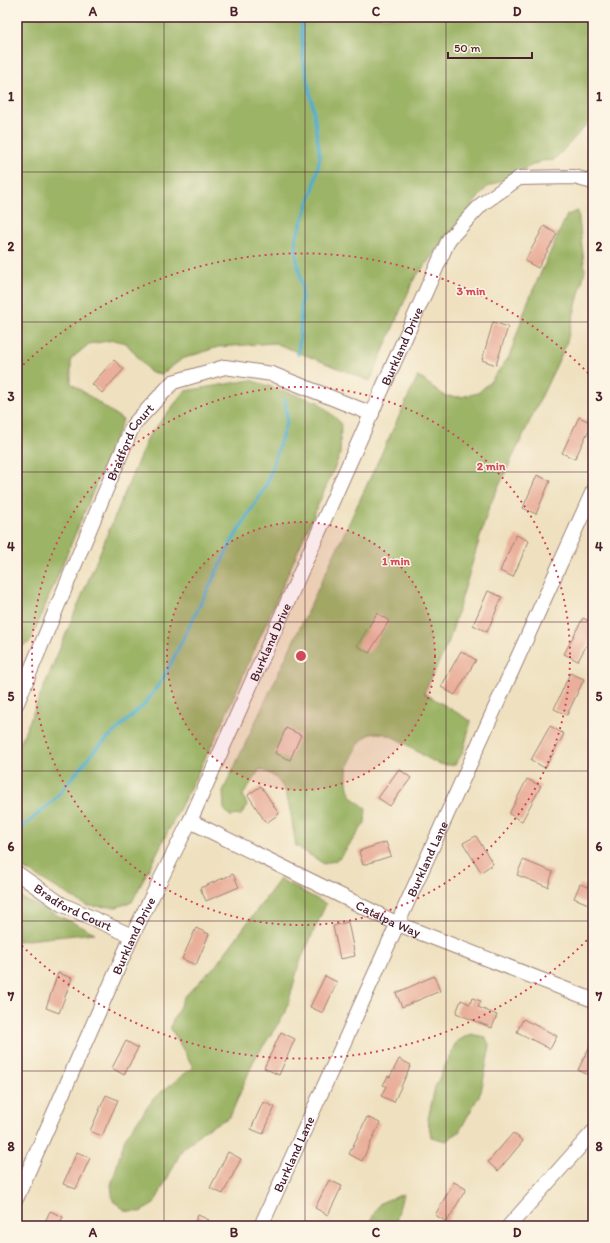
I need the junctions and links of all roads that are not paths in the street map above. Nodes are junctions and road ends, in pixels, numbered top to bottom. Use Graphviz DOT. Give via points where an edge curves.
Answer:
graph roads {
  1 [pos="593,182"];
  2 [pos="372,414"];
  3 [pos="593,491"];
  4 [pos="17,703"];
  5 [pos="190,821"];
  6 [pos="17,873"];
  7 [pos="398,924"];
  8 [pos="132,936"];
  9 [pos="593,1000"];
  10 [pos="593,1132"];
  11 [pos="21,1176"];
  12 [pos="17,1197"];
  13 [pos="261,1226"];
  14 [pos="509,1226"];
  1 -- 2 [label="street, Burkland Drive" via="574,177 519,178 482,204 449,239"];
  2 -- 4 [label="street, Bradford Court" via="272,374 225,367 173,382 133,425"];
  2 -- 5 [label="street, Burkland Drive"];
  3 -- 7 [label="street, Burkland Lane"];
  5 -- 7 [label="street, Catalpa Way"];
  5 -- 8 [label="street, Burkland Drive"];
  6 -- 8 [label="street, Bradford Court" via="61,904"];
  7 -- 9 [label="street, Catalpa Way"];
  7 -- 13 [label="street, Burkland Lane"];
  8 -- 11 [label="street, Burkland Drive"];
  10 -- 14 [label="street"];
  11 -- 12 [label="street, Burkland Drive"];
}
